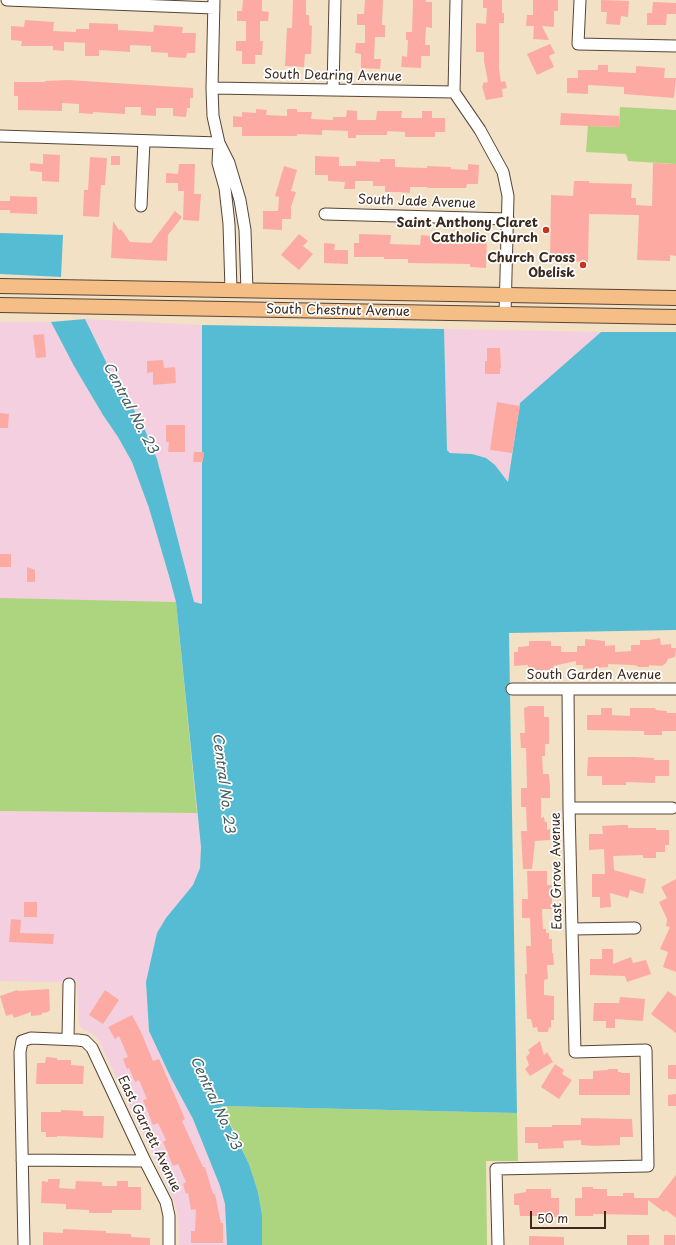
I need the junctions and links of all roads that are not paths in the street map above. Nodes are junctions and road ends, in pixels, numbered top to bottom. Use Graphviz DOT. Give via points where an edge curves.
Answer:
graph roads {
  1 [pos="7,0"];
  2 [pos="335,0"];
  3 [pos="456,0"];
  4 [pos="580,0"];
  5 [pos="214,4"];
  6 [pos="676,46"];
  7 [pos="212,88"];
  8 [pos="332,90"];
  9 [pos="454,92"];
  10 [pos="0,136"];
  11 [pos="144,141"];
  12 [pos="219,143"];
  13 [pos="141,206"];
  14 [pos="325,214"];
  15 [pos="508,219"];
  16 [pos="0,286"];
  17 [pos="231,290"];
  18 [pos="247,291"];
  19 [pos="505,295"];
  20 [pos="676,298"];
  21 [pos="0,305"];
  22 [pos="505,314"];
  23 [pos="676,317"];
  24 [pos="512,689"];
  25 [pos="568,689"];
  26 [pos="676,689"];
  27 [pos="569,808"];
  28 [pos="672,808"];
  29 [pos="635,928"];
  30 [pos="572,930"];
  31 [pos="68,984"];
  32 [pos="68,1039"];
  33 [pos="22,1160"];
  34 [pos="145,1161"];
  35 [pos="24,1245"];
  36 [pos="170,1245"];
  37 [pos="498,1245"];
  1 -- 5 [label="street"];
  2 -- 8 [label="street"];
  3 -- 9 [label="street"];
  4 -- 6 [label="street" via="578,44"];
  5 -- 7 [label="street"];
  7 -- 8 [label="street, South Dearing Avenue"];
  7 -- 12 [label="street"];
  8 -- 9 [label="street, South Dearing Avenue"];
  9 -- 15 [label="street" via="480,130 503,172 508,196"];
  10 -- 11 [label="street"];
  11 -- 12 [label="street"];
  11 -- 13 [label="street"];
  12 -- 17 [label="street" via="218,163 229,224"];
  12 -- 18 [label="street" via="229,163 240,200 245,230"];
  14 -- 15 [label="street, South Jade Avenue"];
  15 -- 19 [label="street"];
  16 -- 17 [label="main road, South Chestnut Avenue"];
  17 -- 18 [label="main road, South Chestnut Avenue"];
  18 -- 19 [label="main road, South Chestnut Avenue"];
  19 -- 20 [label="main road, South Chestnut Avenue"];
  19 -- 22 [label="street"];
  21 -- 22 [label="main road, South Chestnut Avenue"];
  22 -- 23 [label="main road, South Chestnut Avenue"];
  24 -- 25 [label="street, South Garden Avenue"];
  25 -- 26 [label="street, South Garden Avenue"];
  25 -- 27 [label="street, East Grove Avenue"];
  27 -- 28 [label="street"];
  27 -- 30 [label="street, East Grove Avenue"];
  29 -- 30 [label="street"];
  30 -- 37 [label="street, East Grove Avenue" via="575,1052 646,1050 648,1166 496,1169"];
  31 -- 32 [label="street"];
  32 -- 33 [label="street" via="31,1038 22,1041"];
  32 -- 34 [label="street, East Garrett Avenue" via="85,1041 92,1048"];
  33 -- 34 [label="street"];
  33 -- 35 [label="street"];
  34 -- 36 [label="street, East Garrett Avenue" via="169,1209"];
}
